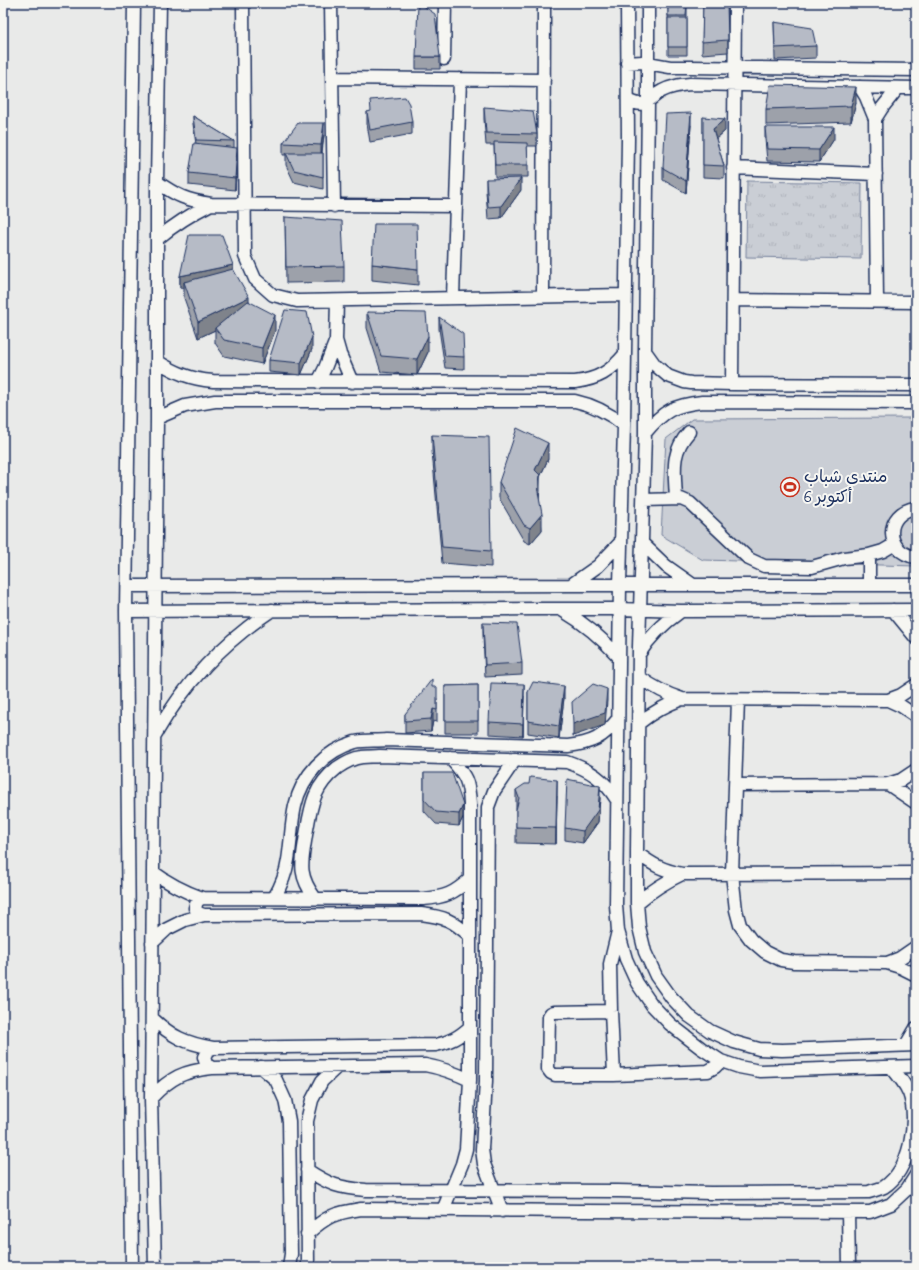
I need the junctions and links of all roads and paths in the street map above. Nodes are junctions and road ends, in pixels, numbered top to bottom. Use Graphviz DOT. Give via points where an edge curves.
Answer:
graph roads {
  1 [pos="134,3"];
  2 [pos="160,3"];
  3 [pos="243,3"];
  4 [pos="332,3"];
  5 [pos="445,3"];
  6 [pos="544,3"];
  7 [pos="648,3"];
  8 [pos="735,3"];
  9 [pos="625,5"];
  10 [pos="444,59"];
  11 [pos="627,63"];
  12 [pos="648,63"];
  13 [pos="733,68"];
  14 [pos="916,70"];
  15 [pos="332,78"];
  16 [pos="460,79"];
  17 [pos="544,80"];
  18 [pos="733,84"];
  19 [pos="860,87"];
  20 [pos="898,88"];
  21 [pos="916,88"];
  22 [pos="628,100"];
  23 [pos="648,102"];
  24 [pos="875,119"];
  25 [pos="733,168"];
  26 [pos="876,174"];
  27 [pos="157,182"];
  28 [pos="211,204"];
  29 [pos="245,204"];
  30 [pos="334,206"];
  31 [pos="456,206"];
  32 [pos="157,240"];
  33 [pos="625,295"];
  34 [pos="543,296"];
  35 [pos="453,298"];
  36 [pos="733,300"];
  37 [pos="337,301"];
  38 [pos="877,301"];
  39 [pos="916,302"];
  40 [pos="336,340"];
  41 [pos="645,351"];
  42 [pos="625,354"];
  43 [pos="157,361"];
  44 [pos="213,381"];
  45 [pos="318,382"];
  46 [pos="352,382"];
  47 [pos="575,382"];
  48 [pos="732,384"];
  49 [pos="916,385"];
  50 [pos="214,400"];
  51 [pos="575,401"];
  52 [pos="916,403"];
  53 [pos="157,418"];
  54 [pos="624,425"];
  55 [pos="689,432"];
  56 [pos="645,433"];
  57 [pos="676,499"];
  58 [pos="644,500"];
  59 [pos="916,508"];
  60 [pos="621,542"];
  61 [pos="642,543"];
  62 [pos="895,544"];
  63 [pos="869,555"];
  64 [pos="916,557"];
  65 [pos="571,585"];
  66 [pos="620,585"];
  67 [pos="640,585"];
  68 [pos="869,585"];
  69 [pos="916,585"];
  70 [pos="127,586"];
  71 [pos="155,586"];
  72 [pos="693,586"];
  73 [pos="561,609"];
  74 [pos="619,609"];
  75 [pos="640,609"];
  76 [pos="272,610"];
  77 [pos="893,610"];
  78 [pos="916,610"];
  79 [pos="126,611"];
  80 [pos="155,611"];
  81 [pos="681,611"];
  82 [pos="916,638"];
  83 [pos="640,654"];
  84 [pos="619,657"];
  85 [pos="639,677"];
  86 [pos="916,685"];
  87 [pos="682,699"];
  88 [pos="738,700"];
  89 [pos="888,700"];
  90 [pos="916,716"];
  91 [pos="618,720"];
  92 [pos="639,723"];
  93 [pos="154,736"];
  94 [pos="568,746"];
  95 [pos="450,758"];
  96 [pos="515,760"];
  97 [pos="567,762"];
  98 [pos="916,770"];
  99 [pos="888,784"];
  100 [pos="736,786"];
  101 [pos="617,800"];
  102 [pos="916,803"];
  103 [pos="470,805"];
  104 [pos="488,807"];
  105 [pos="289,847"];
  106 [pos="304,850"];
  107 [pos="637,853"];
  108 [pos="153,872"];
  109 [pos="916,873"];
  110 [pos="682,874"];
  111 [pos="732,874"];
  112 [pos="470,879"];
  113 [pos="202,898"];
  114 [pos="274,898"];
  115 [pos="316,898"];
  116 [pos="423,899"];
  117 [pos="637,903"];
  118 [pos="421,914"];
  119 [pos="204,916"];
  120 [pos="618,931"];
  121 [pos="470,936"];
  122 [pos="152,943"];
  123 [pos="916,947"];
  124 [pos="887,964"];
  125 [pos="916,975"];
  126 [pos="610,1011"];
  127 [pos="152,1018"];
  128 [pos="470,1028"];
  129 [pos="916,1028"];
  130 [pos="424,1045"];
  131 [pos="911,1045"];
  132 [pos="213,1048"];
  133 [pos="721,1061"];
  134 [pos="425,1065"];
  135 [pos="338,1066"];
  136 [pos="916,1066"];
  137 [pos="261,1067"];
  138 [pos="891,1067"];
  139 [pos="212,1068"];
  140 [pos="614,1075"];
  141 [pos="470,1080"];
  142 [pos="152,1098"];
  143 [pos="289,1121"];
  144 [pos="307,1121"];
  145 [pos="914,1127"];
  146 [pos="466,1149"];
  147 [pos="482,1149"];
  148 [pos="308,1170"];
  149 [pos="916,1175"];
  150 [pos="450,1191"];
  151 [pos="494,1191"];
  152 [pos="443,1210"];
  153 [pos="502,1211"];
  154 [pos="848,1212"];
  155 [pos="308,1239"];
  156 [pos="291,1243"];
  157 [pos="132,1267"];
  158 [pos="155,1267"];
  159 [pos="289,1267"];
  160 [pos="308,1267"];
  161 [pos="848,1267"];
  1 -- 70 [label="street"];
  2 -- 27 [label="street"];
  3 -- 29 [label="street"];
  4 -- 15 [label="street"];
  5 -- 10 [label="street"];
  6 -- 17 [label="street"];
  7 -- 12 [label="street"];
  8 -- 13 [label="street"];
  9 -- 11 [label="street"];
  11 -- 12 [label="street"];
  11 -- 22 [label="street"];
  12 -- 13 [label="street" via="670,67"];
  12 -- 23 [label="street"];
  13 -- 14 [label="street"];
  13 -- 18 [label="street"];
  15 -- 16 [label="street"];
  15 -- 30 [label="street"];
  16 -- 17 [label="street"];
  16 -- 31 [label="street"];
  17 -- 34 [label="street"];
  18 -- 19 [label="street"];
  18 -- 23 [label="street" via="675,86 660,92"];
  18 -- 25 [label="street"];
  19 -- 20 [label="street"];
  19 -- 24 [label="street"];
  20 -- 21 [label="street"];
  20 -- 24 [label="street"];
  22 -- 23 [label="street" via="638,104"];
  22 -- 33 [label="street"];
  23 -- 41 [label="street"];
  24 -- 26 [label="street"];
  25 -- 26 [label="street"];
  25 -- 36 [label="street"];
  26 -- 38 [label="street"];
  27 -- 28 [label="street" via="191,201"];
  27 -- 32 [label="street"];
  28 -- 29 [label="street"];
  28 -- 32 [label="street" via="179,222"];
  29 -- 30 [label="street"];
  29 -- 37 [label="street" via="246,256 255,279 273,295 296,301"];
  30 -- 31 [label="street"];
  31 -- 35 [label="street"];
  32 -- 43 [label="street"];
  33 -- 34 [label="street"];
  33 -- 42 [label="street"];
  34 -- 35 [label="street"];
  35 -- 37 [label="street"];
  36 -- 38 [label="street"];
  36 -- 48 [label="street"];
  37 -- 40 [label="street"];
  38 -- 39 [label="street"];
  40 -- 45 [label="street"];
  40 -- 46 [label="street"];
  41 -- 48 [label="street" via="655,365 668,376 684,382"];
  41 -- 56 [label="street"];
  42 -- 47 [label="street" via="615,366 603,374"];
  42 -- 54 [label="street"];
  43 -- 44 [label="street" via="184,376"];
  43 -- 53 [label="street"];
  44 -- 45 [label="street"];
  44 -- 50 [label="street"];
  45 -- 46 [label="street"];
  46 -- 47 [label="street"];
  47 -- 51 [label="street"];
  48 -- 49 [label="street"];
  50 -- 51 [label="street"];
  50 -- 53 [label="street" via="185,406"];
  51 -- 54 [label="street" via="602,409"];
  52 -- 56 [label="street" via="696,402 669,410"];
  53 -- 71 [label="street"];
  54 -- 60 [label="street"];
  55 -- 57 [label="street" via="680,444 675,458"];
  56 -- 58 [label="street"];
  57 -- 58 [label="street"];
  57 -- 63 [label="street" via="690,503 748,559 764,566 812,567 844,558"];
  58 -- 61 [label="street"];
  59 -- 62 [label="street" via="904,511 895,520 892,532"];
  60 -- 65 [label="street" via="598,566"];
  60 -- 66 [label="street"];
  61 -- 67 [label="street"];
  61 -- 72 [label="street" via="666,566"];
  62 -- 63 [label="street"];
  62 -- 64 [label="street" via="904,553"];
  63 -- 68 [label="street"];
  65 -- 66 [label="street"];
  65 -- 71 [label="street"];
  66 -- 67 [label="street"];
  66 -- 74 [label="street"];
  67 -- 72 [label="street"];
  67 -- 75 [label="street"];
  68 -- 69 [label="street"];
  68 -- 72 [label="street"];
  70 -- 71 [label="street"];
  70 -- 79 [label="street"];
  71 -- 80 [label="street"];
  73 -- 74 [label="street"];
  73 -- 76 [label="street"];
  73 -- 84 [label="street" via="592,630"];
  74 -- 75 [label="street"];
  74 -- 84 [label="street"];
  75 -- 81 [label="street"];
  75 -- 83 [label="street"];
  76 -- 80 [label="street"];
  76 -- 93 [label="street" via="226,645 198,672 174,703"];
  77 -- 78 [label="street"];
  77 -- 81 [label="street"];
  77 -- 82 [label="street"];
  79 -- 80 [label="street"];
  79 -- 157 [label="street"];
  80 -- 93 [label="street"];
  81 -- 83 [label="street" via="654,633"];
  83 -- 85 [label="street"];
  84 -- 91 [label="street"];
  85 -- 87 [label="street" via="653,687"];
  85 -- 92 [label="street"];
  86 -- 89 [label="street"];
  87 -- 88 [label="street"];
  87 -- 92 [label="street" via="665,706"];
  88 -- 89 [label="street"];
  88 -- 100 [label="street"];
  89 -- 90 [label="street"];
  91 -- 94 [label="street" via="597,739"];
  91 -- 101 [label="street"];
  92 -- 107 [label="street"];
  93 -- 108 [label="street"];
  94 -- 97 [label="street" via="575,754"];
  94 -- 105 [label="street" via="386,740 356,742 335,750 316,764 303,783 295,805"];
  95 -- 96 [label="street"];
  95 -- 103 [label="street" via="462,771 469,787"];
  95 -- 106 [label="street" via="374,756 361,757 343,764 328,776 317,791 310,809"];
  96 -- 97 [label="street"];
  96 -- 104 [label="street" via="494,791"];
  97 -- 101 [label="street" via="596,776 609,787"];
  98 -- 99 [label="street" via="901,780"];
  99 -- 100 [label="street"];
  99 -- 102 [label="street"];
  100 -- 111 [label="street"];
  101 -- 120 [label="street"];
  103 -- 104 [label="street" via="474,800 480,799"];
  103 -- 112 [label="street"];
  104 -- 147 [label="street" via="486,1081"];
  105 -- 106 [label="street" via="290,852 297,856"];
  105 -- 114 [label="street" via="285,873"];
  106 -- 115 [label="street" via="303,876"];
  107 -- 110 [label="street" via="666,870"];
  107 -- 117 [label="street"];
  108 -- 113 [label="street" via="179,889"];
  108 -- 122 [label="street"];
  109 -- 111 [label="street"];
  110 -- 111 [label="street"];
  110 -- 117 [label="street" via="651,891"];
  111 -- 124 [label="street" via="740,925 751,940 765,952 781,960 794,962"];
  112 -- 116 [label="street" via="457,891 440,898"];
  112 -- 121 [label="street"];
  113 -- 114 [label="street"];
  113 -- 119 [label="street" via="197,901 195,908"];
  114 -- 115 [label="street"];
  115 -- 116 [label="street"];
  116 -- 118 [label="street" via="428,902 429,907 427,912"];
  117 -- 131 [label="street" via="645,952 656,976 689,1016 710,1031 734,1042 759,1049 809,1050"];
  118 -- 119 [label="street"];
  118 -- 121 [label="street" via="440,916 456,924"];
  119 -- 122 [label="street" via="185,920 167,929"];
  120 -- 126 [label="street" via="610,964"];
  120 -- 133 [label="street" via="626,959 637,983 652,1005 670,1024"];
  121 -- 128 [label="street"];
  122 -- 127 [label="street"];
  123 -- 124 [label="street"];
  124 -- 125 [label="street"];
  126 -- 140 [label="street"];
  126 -- 140 [label="street" via="551,1013 548,1069 555,1074"];
  127 -- 132 [label="street" via="179,1039"];
  127 -- 142 [label="street"];
  128 -- 130 [label="street" via="449,1042"];
  128 -- 141 [label="street"];
  129 -- 131 [label="street"];
  130 -- 132 [label="street"];
  130 -- 134 [label="street" via="432,1052 430,1062"];
  132 -- 139 [label="street" via="207,1051 204,1057 206,1064"];
  133 -- 138 [label="street" via="760,1071"];
  133 -- 140 [label="street" via="708,1071"];
  134 -- 135 [label="street"];
  134 -- 141 [label="street"];
  135 -- 137 [label="street"];
  135 -- 144 [label="street" via="322,1080 312,1100"];
  136 -- 138 [label="street"];
  137 -- 139 [label="street"];
  137 -- 143 [label="street" via="276,1080 285,1100"];
  138 -- 145 [label="street" via="909,1093"];
  139 -- 142 [label="street" via="178,1076"];
  141 -- 146 [label="street"];
  142 -- 158 [label="street"];
  143 -- 144 [label="street" via="298,1116"];
  143 -- 156 [label="street"];
  144 -- 148 [label="street"];
  145 -- 151 [label="street" via="911,1143 896,1176 884,1187 869,1192"];
  146 -- 147 [label="street" via="468,1154 474,1156 480,1154"];
  146 -- 150 [label="street"];
  147 -- 151 [label="street" via="484,1164"];
  148 -- 150 [label="street" via="325,1182 345,1189"];
  148 -- 155 [label="street"];
  149 -- 154 [label="street" via="907,1189 891,1204 870,1212"];
  150 -- 151 [label="street"];
  150 -- 152 [label="street"];
  151 -- 153 [label="street"];
  152 -- 153 [label="street"];
  152 -- 155 [label="street" via="361,1209 341,1212 322,1220"];
  153 -- 154 [label="street"];
  154 -- 161 [label="street"];
  155 -- 156 [label="street" via="304,1249 294,1248"];
  155 -- 160 [label="street"];
  156 -- 159 [label="street"];
}
